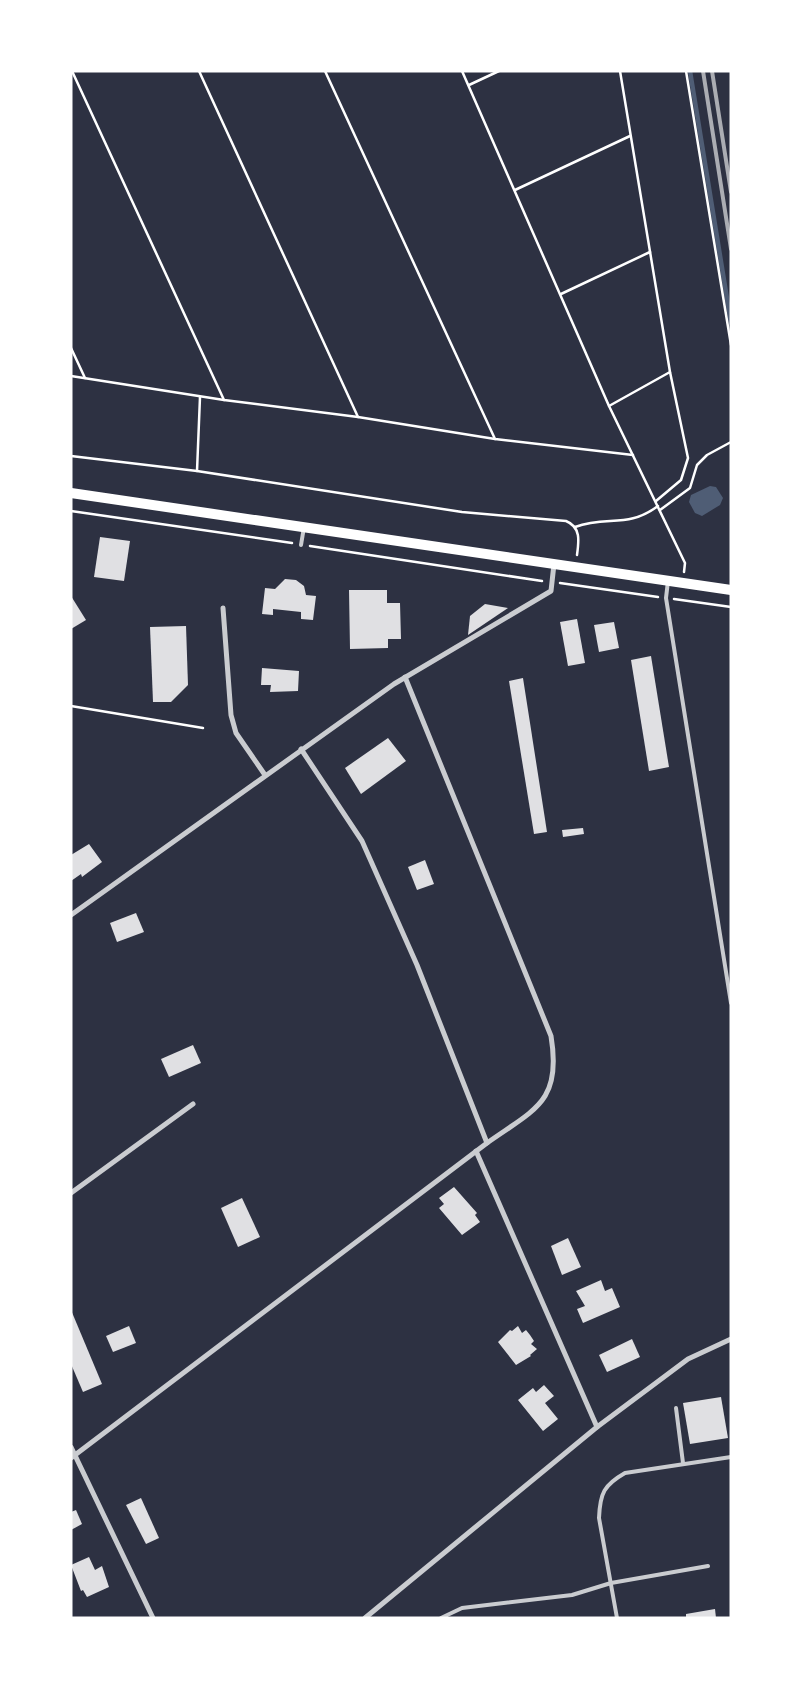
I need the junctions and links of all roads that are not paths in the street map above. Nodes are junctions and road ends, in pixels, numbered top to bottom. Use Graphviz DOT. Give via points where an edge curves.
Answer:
graph roads {
  1 [pos="71,493"];
  2 [pos="304,527"];
  3 [pos="301,544"];
  4 [pos="554,564"];
  5 [pos="668,581"];
  6 [pos="731,590"];
  7 [pos="223,608"];
  8 [pos="405,677"];
  9 [pos="301,749"];
  10 [pos="264,775"];
  11 [pos="71,915"];
  12 [pos="731,1003"];
  13 [pos="194,1104"];
  14 [pos="487,1143"];
  15 [pos="476,1151"];
  16 [pos="71,1194"];
  17 [pos="731,1339"];
  18 [pos="676,1408"];
  19 [pos="597,1427"];
  20 [pos="71,1447"];
  21 [pos="73,1457"];
  22 [pos="731,1457"];
  23 [pos="684,1463"];
  24 [pos="708,1566"];
  25 [pos="610,1583"];
  26 [pos="153,1618"];
  27 [pos="364,1618"];
  28 [pos="441,1618"];
  29 [pos="617,1618"];
  1 -- 2 [label="main road"];
  2 -- 3 [label="lane"];
  2 -- 4 [label="main road"];
  4 -- 5 [label="main road"];
  4 -- 8 [label="street" via="551,591"];
  5 -- 6 [label="main road"];
  5 -- 12 [label="lane" via="666,598"];
  7 -- 10 [label="street" via="231,715 236,733"];
  8 -- 9 [label="street"];
  8 -- 14 [label="street" via="551,1036 556,1062 552,1086 543,1100"];
  9 -- 10 [label="street"];
  9 -- 14 [label="street" via="362,841 417,965"];
  10 -- 11 [label="street"];
  13 -- 16 [label="street"];
  14 -- 15 [label="street"];
  15 -- 19 [label="street"];
  15 -- 21 [label="street"];
  17 -- 19 [label="street" via="688,1359"];
  18 -- 23 [label="lane"];
  19 -- 27 [label="street"];
  20 -- 21 [label="street"];
  21 -- 26 [label="street"];
  22 -- 23 [label="lane"];
  23 -- 25 [label="lane" via="625,1472 604,1489 599,1503 599,1518"];
  24 -- 25 [label="lane"];
  25 -- 28 [label="lane" via="572,1595 462,1608"];
  25 -- 29 [label="lane"];
}
